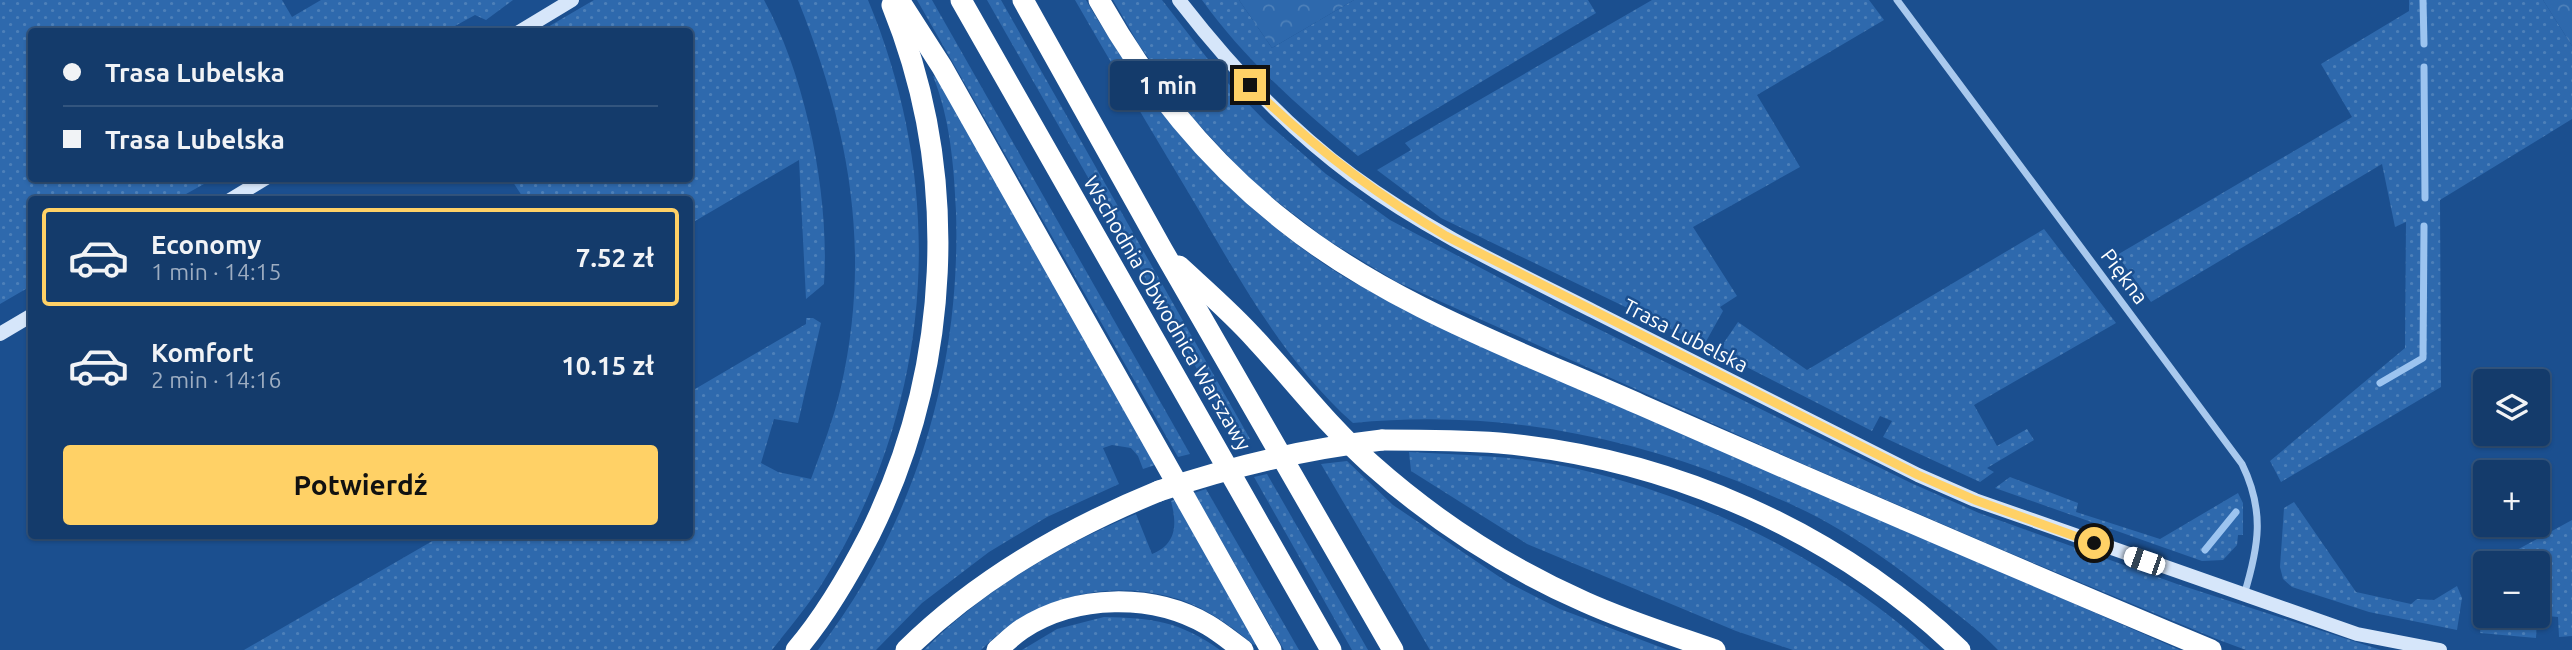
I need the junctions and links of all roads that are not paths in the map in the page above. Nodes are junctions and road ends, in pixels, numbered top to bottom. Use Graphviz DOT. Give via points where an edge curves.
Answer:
graph roads {
  1 [pos="572,0"];
  2 [pos="889,0"];
  3 [pos="899,0"];
  4 [pos="961,0"];
  5 [pos="1023,0"];
  6 [pos="1099,0"];
  7 [pos="1179,0"];
  8 [pos="1897,0"];
  9 [pos="526,28"];
  10 [pos="260,182"];
  11 [pos="237,196"];
  12 [pos="1162,249"];
  13 [pos="28,317"];
  14 [pos="0,334"];
  15 [pos="2244,595"];
  16 [pos="796,650"];
  17 [pos="906,650"];
  18 [pos="997,650"];
  19 [pos="1243,650"];
  20 [pos="1271,650"];
  21 [pos="1331,650"];
  22 [pos="1393,650"];
  23 [pos="1715,650"];
  24 [pos="1961,650"];
  25 [pos="2211,650"];
  26 [pos="2440,650"];
  1 -- 9 [label="street"];
  2 -- 16 [label="highway" via="918,80 932,149 938,282 929,356 890,493 850,573"];
  3 -- 20 [label="highway" via="942,68"];
  4 -- 21 [label="highway, Wschodnia Obwodnica Warszawy"];
  5 -- 12 [label="highway"];
  6 -- 25 [label="highway" via="1181,121 1236,180 1285,223 1358,273 1445,319"];
  7 -- 15 [label="street, Trasa Lubelska" via="1280,114 1352,175 1446,236 1918,475 2019,517"];
  8 -- 15 [label="street, Piękna" via="2242,464 2254,496 2258,534"];
  10 -- 11 [label="street"];
  12 -- 22 [label="highway"];
  12 -- 23 [label="highway" via="1256,339 1370,464 1437,516 1523,571 1586,603"];
  13 -- 14 [label="street"];
  15 -- 26 [label="street, Trasa Lubelska" via="2357,634"];
  17 -- 24 [label="highway, bridge" via="1008,569 1085,524 1159,491 1255,462 1382,440 1499,443 1570,453 1647,471 1730,499 1803,535 1874,579"];
  18 -- 19 [label="highway" via="1023,629 1062,610 1130,602 1171,608 1208,625"];
}
